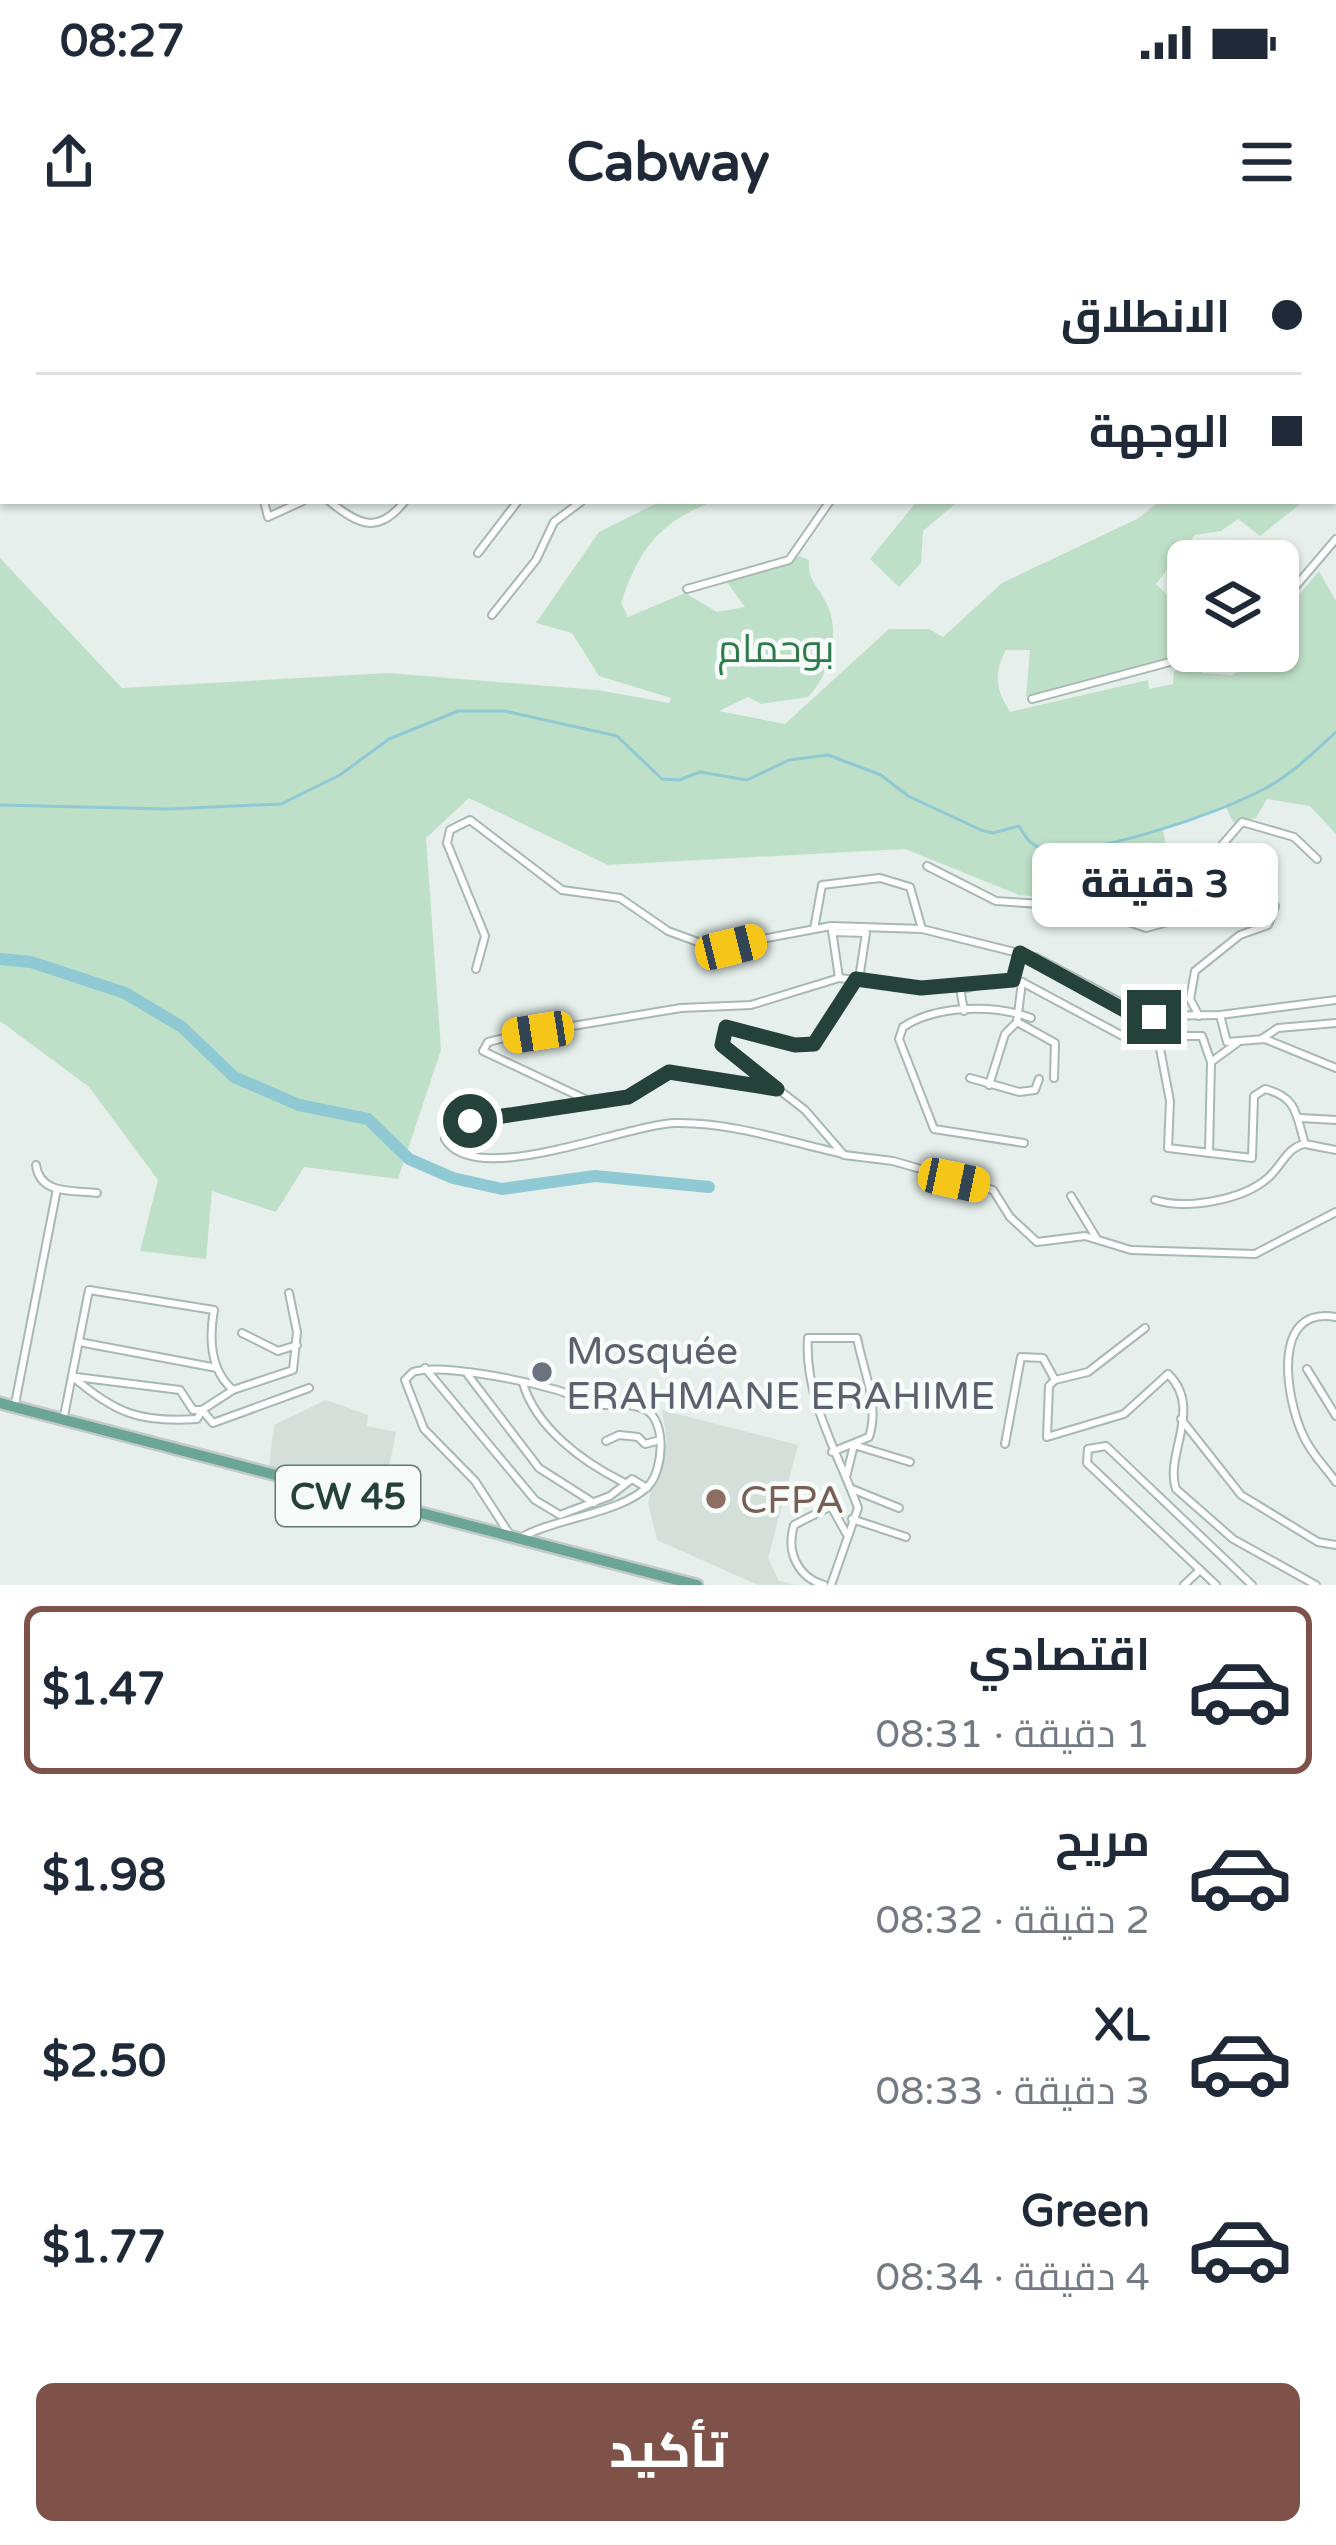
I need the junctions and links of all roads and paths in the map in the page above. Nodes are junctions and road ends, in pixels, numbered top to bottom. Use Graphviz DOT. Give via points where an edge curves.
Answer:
graph roads {
  1 [pos="265,504"];
  2 [pos="296,504"];
  3 [pos="333,504"];
  4 [pos="402,504"];
  5 [pos="516,504"];
  6 [pos="578,504"];
  7 [pos="828,504"];
  8 [pos="1336,539"];
  9 [pos="478,553"];
  10 [pos="1299,583"];
  11 [pos="687,589"];
  12 [pos="492,615"];
  13 [pos="1167,663"];
  14 [pos="1032,699"];
  15 [pos="1317,859"];
  16 [pos="927,866"];
  17 [pos="1181,919"];
  18 [pos="922,928"];
  19 [pos="814,929"];
  20 [pos="832,929"];
  21 [pos="867,929"];
  22 [pos="1020,953"];
  23 [pos="476,969"];
  24 [pos="838,978"];
  25 [pos="858,979"];
  26 [pos="1017,981"];
  27 [pos="960,988"];
  28 [pos="1336,1000"];
  29 [pos="964,1011"];
  30 [pos="1199,1016"];
  31 [pos="1220,1016"];
  32 [pos="1016,1017"];
  33 [pos="1154,1017"];
  34 [pos="1031,1018"];
  35 [pos="1336,1023"];
  36 [pos="1182,1036"];
  37 [pos="1261,1040"];
  38 [pos="1132,1041"];
  39 [pos="1240,1042"];
  40 [pos="1211,1062"];
  41 [pos="1336,1068"];
  42 [pos="970,1078"];
  43 [pos="1054,1078"];
  44 [pos="1039,1079"];
  45 [pos="989,1085"];
  46 [pos="777,1089"];
  47 [pos="587,1100"];
  48 [pos="1300,1118"];
  49 [pos="1336,1120"];
  50 [pos="1024,1143"];
  51 [pos="1305,1144"];
  52 [pos="1336,1150"];
  53 [pos="1209,1153"];
  54 [pos="844,1154"];
  55 [pos="36,1165"];
  56 [pos="57,1189"];
  57 [pos="97,1193"];
  58 [pos="1071,1196"];
  59 [pos="1155,1200"];
  60 [pos="1336,1212"];
  61 [pos="1099,1240"];
  62 [pos="289,1293"];
  63 [pos="1336,1317"];
  64 [pos="1145,1328"];
  65 [pos="242,1333"];
  66 [pos="79,1342"];
  67 [pos="298,1345"];
  68 [pos="217,1367"];
  69 [pos="425,1368"];
  70 [pos="1307,1369"];
  71 [pos="465,1372"];
  72 [pos="73,1377"];
  73 [pos="1055,1379"];
  74 [pos="523,1383"];
  75 [pos="309,1388"];
  76 [pos="233,1390"];
  77 [pos="0,1406"];
  78 [pos="15,1408"];
  79 [pos="202,1410"];
  80 [pos="64,1416"];
  81 [pos="1336,1416"];
  82 [pos="1181,1420"];
  83 [pos="660,1440"];
  84 [pos="606,1441"];
  85 [pos="1005,1444"];
  86 [pos="854,1445"];
  87 [pos="832,1452"];
  88 [pos="910,1462"];
  89 [pos="623,1482"];
  90 [pos="1336,1482"];
  91 [pos="848,1483"];
  92 [pos="647,1488"];
  93 [pos="594,1503"];
  94 [pos="899,1508"];
  95 [pos="852,1519"];
  96 [pos="846,1533"];
  97 [pos="516,1536"];
  98 [pos="906,1537"];
  99 [pos="1336,1545"];
  100 [pos="1200,1570"];
  101 [pos="676,1585"];
  102 [pos="697,1585"];
  103 [pos="828,1585"];
  104 [pos="1184,1585"];
  105 [pos="1216,1585"];
  106 [pos="1252,1585"];
  107 [pos="1316,1585"];
  1 -- 2 [label="street" via="268,517"];
  3 -- 4 [label="street" via="371,526"];
  5 -- 9 [label="street"];
  6 -- 12 [label="street" via="554,522 536,560"];
  7 -- 11 [label="street" via="789,560"];
  8 -- 10 [label="street"];
  13 -- 14 [label="street"];
  15 -- 17 [label="street" via="1294,837 1242,822 1145,911"];
  16 -- 17 [label="street" via="996,901 1084,907 1146,928"];
  17 -- 30 [label="street" via="1257,902 1275,906 1268,925 1240,935 1196,971 1190,999"];
  18 -- 19 [label="street" via="910,887 880,878 822,885"];
  18 -- 21 [label="street"];
  18 -- 22 [label="street"];
  19 -- 20 [label="street"];
  19 -- 23 [label="street" via="731,947 697,945 620,898 562,890 497,836 461,821 447,842 484,936"];
  20 -- 21 [label="street"];
  20 -- 24 [label="street"];
  21 -- 25 [label="street"];
  22 -- 26 [label="street"];
  22 -- 33 [label="street" via="1126,1011"];
  24 -- 25 [label="street"];
  24 -- 47 [label="street" via="752,1005 681,1007 488,1042 483,1052 494,1059"];
  25 -- 27 [label="street"];
  25 -- 46 [label="street" via="814,1044 726,1027 722,1045"];
  26 -- 27 [label="street"];
  26 -- 32 [label="street"];
  26 -- 38 [label="street"];
  27 -- 29 [label="street"];
  28 -- 31 [label="street"];
  29 -- 32 [label="street"];
  29 -- 50 [label="street" via="924,1017 900,1032 926,1120 934,1130"];
  30 -- 31 [label="street"];
  30 -- 33 [label="street"];
  31 -- 39 [label="street" via="1223,1039"];
  32 -- 34 [label="street"];
  32 -- 43 [label="street" via="1055,1043"];
  32 -- 45 [label="street"];
  33 -- 53 [label="street" via="1170,1101 1168,1148"];
  35 -- 37 [label="street" via="1278,1028"];
  36 -- 40 [label="street" via="1202,1036"];
  37 -- 39 [label="street"];
  37 -- 41 [label="street"];
  39 -- 40 [label="street"];
  40 -- 53 [label="street"];
  42 -- 45 [label="street"];
  44 -- 45 [label="street" via="1030,1092"];
  46 -- 47 [label="street" via="669,1072 638,1094"];
  46 -- 54 [label="street"];
  47 -- 54 [label="street" via="470,1121 445,1139 457,1154 480,1159 556,1152 677,1123"];
  48 -- 49 [label="street"];
  48 -- 51 [label="street"];
  48 -- 53 [label="street" via="1281,1093 1257,1089 1254,1162"];
  51 -- 52 [label="street"];
  51 -- 59 [label="street" via="1261,1184 1234,1195 1172,1206"];
  54 -- 61 [label="street" via="993,1190 1037,1242"];
  55 -- 56 [label="street" via="41,1182"];
  56 -- 57 [label="street"];
  56 -- 78 [label="street"];
  58 -- 61 [label="street"];
  60 -- 61 [label="street" via="1255,1254 1131,1250"];
  62 -- 67 [label="street"];
  63 -- 90 [label="street" via="1312,1317 1293,1332 1288,1375 1304,1438"];
  64 -- 73 [label="street" via="1088,1372"];
  65 -- 67 [label="street" via="278,1351"];
  66 -- 68 [label="street"];
  66 -- 68 [label="street" via="88,1291 214,1310"];
  66 -- 72 [label="street"];
  67 -- 76 [label="street" via="293,1370"];
  68 -- 76 [label="street"];
  69 -- 71 [label="street"];
  69 -- 93 [label="street" via="535,1500 560,1515"];
  69 -- 97 [label="street" via="405,1380 424,1429"];
  70 -- 81 [label="street"];
  71 -- 74 [label="street"];
  71 -- 93 [label="street" via="539,1468"];
  72 -- 79 [label="street" via="180,1390 193,1410"];
  72 -- 79 [label="street" via="113,1411 177,1420 197,1419"];
  72 -- 80 [label="street"];
  73 -- 82 [label="street" via="1047,1437 1116,1418 1168,1374 1184,1393"];
  73 -- 85 [label="street" via="1043,1358 1022,1357"];
  74 -- 83 [label="street" via="648,1411"];
  74 -- 89 [label="street" via="528,1400 575,1453"];
  75 -- 79 [label="street" via="214,1423"];
  76 -- 79 [label="street"];
  77 -- 78 [label="main road, CW 45"];
  78 -- 80 [label="main road, CW 45"];
  78 -- 97 [label="main road"];
  80 -- 97 [label="main road, CW 45"];
  82 -- 99 [label="street" via="1240,1495"];
  82 -- 107 [label="street" via="1175,1489 1233,1539"];
  83 -- 84 [label="street"];
  83 -- 92 [label="street"];
  86 -- 87 [label="street"];
  86 -- 87 [label="street" via="868,1437 873,1409 857,1338 808,1338"];
  86 -- 88 [label="street"];
  86 -- 91 [label="street"];
  87 -- 91 [label="street"];
  89 -- 92 [label="street"];
  89 -- 93 [label="street"];
  91 -- 94 [label="street"];
  91 -- 95 [label="street" via="858,1508"];
  92 -- 97 [label="street"];
  95 -- 96 [label="street"];
  95 -- 98 [label="street"];
  96 -- 103 [label="street"];
  96 -- 103 [label="street" via="830,1506 794,1525 792,1554 801,1570"];
  97 -- 101 [label="main road"];
  97 -- 102 [label="main road, CW 45"];
  100 -- 104 [label="street"];
  100 -- 105 [label="street"];
  100 -- 106 [label="street" via="1087,1463 1088,1449 1106,1446"];
}
